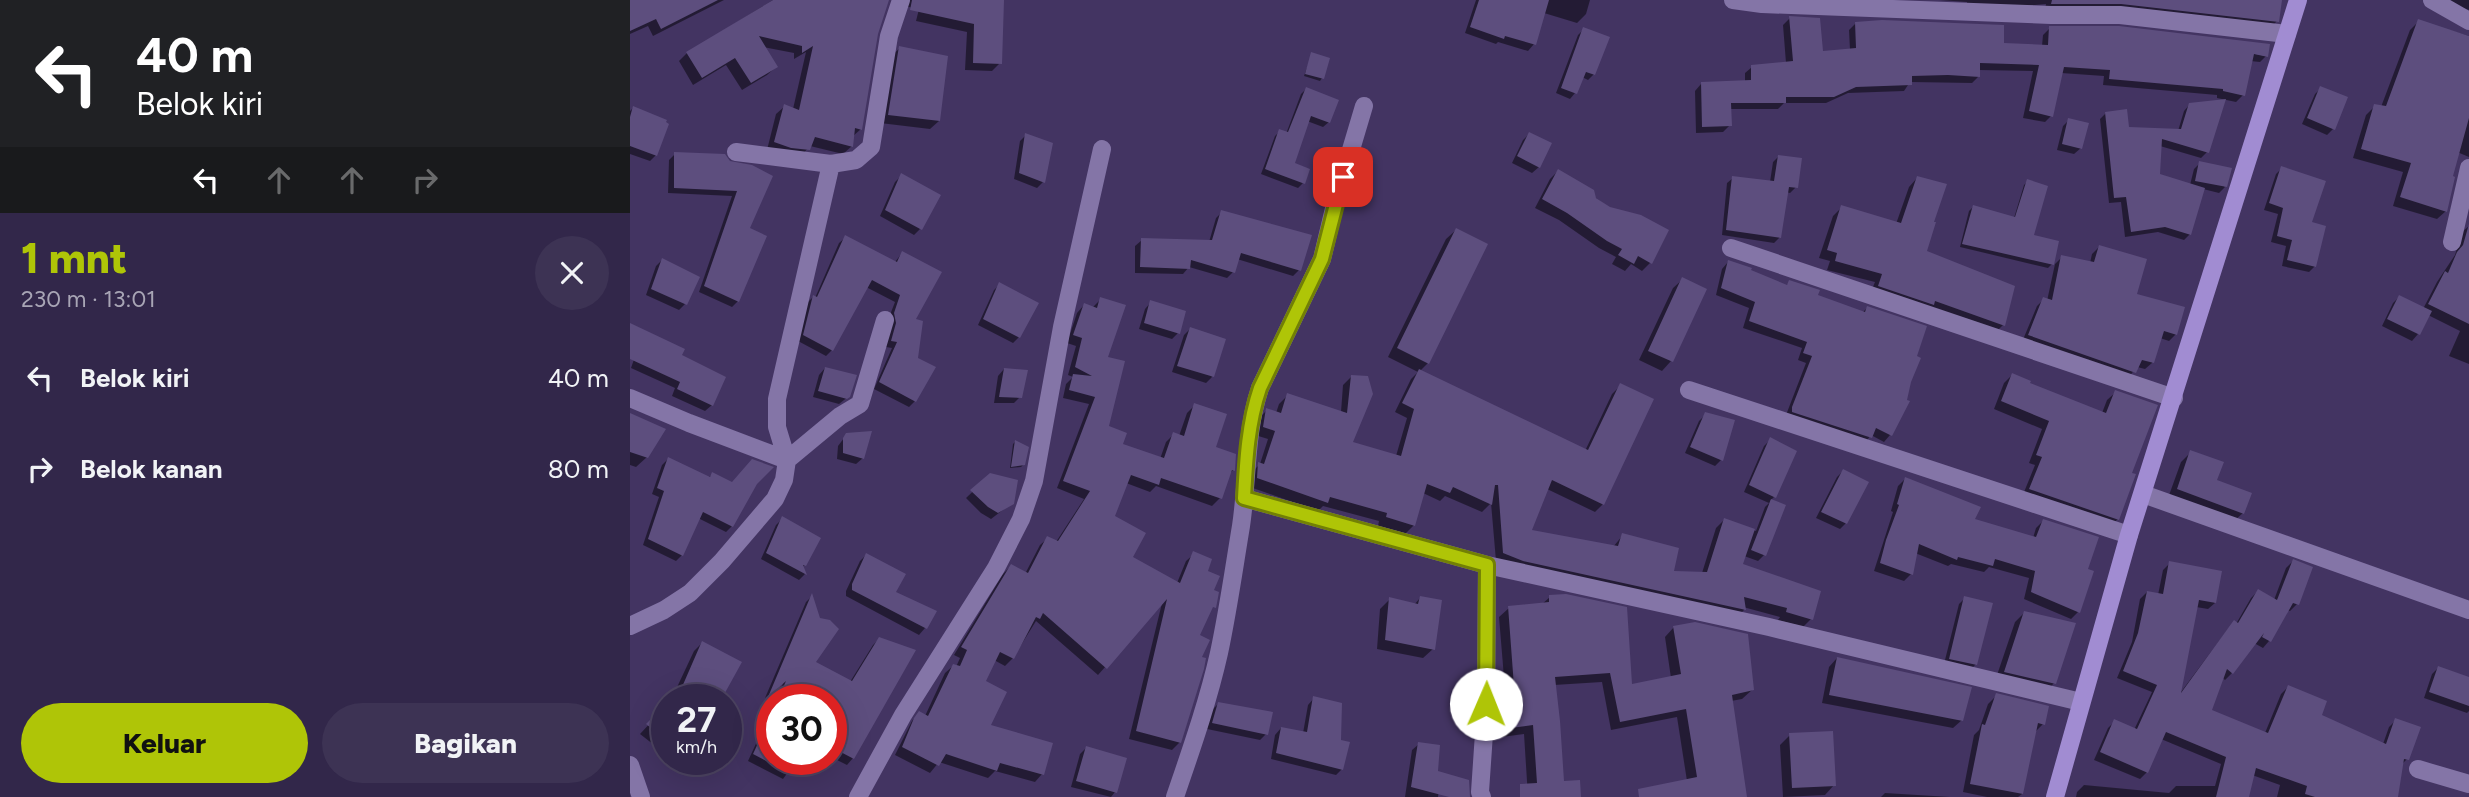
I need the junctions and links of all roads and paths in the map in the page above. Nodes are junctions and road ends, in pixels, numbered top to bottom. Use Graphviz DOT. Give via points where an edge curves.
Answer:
graph roads {
  1 [pos="901,0"];
  2 [pos="1733,0"];
  3 [pos="2298,0"];
  4 [pos="2432,0"];
  5 [pos="2469,21"];
  6 [pos="2287,34"];
  7 [pos="1364,106"];
  8 [pos="1102,149"];
  9 [pos="736,152"];
  10 [pos="831,164"];
  11 [pos="2469,168"];
  12 [pos="2452,242"];
  13 [pos="1731,248"];
  14 [pos="885,320"];
  15 [pos="1689,390"];
  16 [pos="630,398"];
  17 [pos="2174,398"];
  18 [pos="787,460"];
  19 [pos="2143,494"];
  20 [pos="1244,498"];
  21 [pos="2129,535"];
  22 [pos="1487,565"];
  23 [pos="2469,610"];
  24 [pos="630,625"];
  25 [pos="2081,702"];
  26 [pos="630,765"];
  27 [pos="2418,769"];
  28 [pos="2469,784"];
  29 [pos="641,797"];
  30 [pos="858,797"];
  31 [pos="1175,797"];
  32 [pos="1482,797"];
  33 [pos="2054,797"];
  1 -- 10 [label="street" via="889,36 871,146 856,160"];
  2 -- 6 [label="street" via="2051,16 2120,15"];
  3 -- 6 [label="main road"];
  4 -- 5 [label="street"];
  6 -- 17 [label="main road"];
  7 -- 20 [label="street" via="1322,259 1253,407"];
  8 -- 30 [label="street" via="1034,481 1021,519"];
  9 -- 10 [label="street"];
  10 -- 18 [label="street" via="777,399 777,427"];
  11 -- 12 [label="street"];
  13 -- 17 [label="street"];
  14 -- 18 [label="street" via="860,404"];
  15 -- 21 [label="street"];
  16 -- 18 [label="street"];
  17 -- 19 [label="main road"];
  18 -- 24 [label="street" via="775,499 722,561 690,593"];
  19 -- 21 [label="main road"];
  19 -- 23 [label="street"];
  20 -- 22 [label="street"];
  20 -- 31 [label="street" via="1218,654"];
  21 -- 25 [label="main road"];
  22 -- 25 [label="street"];
  22 -- 32 [label="street"];
  25 -- 33 [label="main road"];
  26 -- 29 [label="street"];
  27 -- 28 [label="street"];
}
